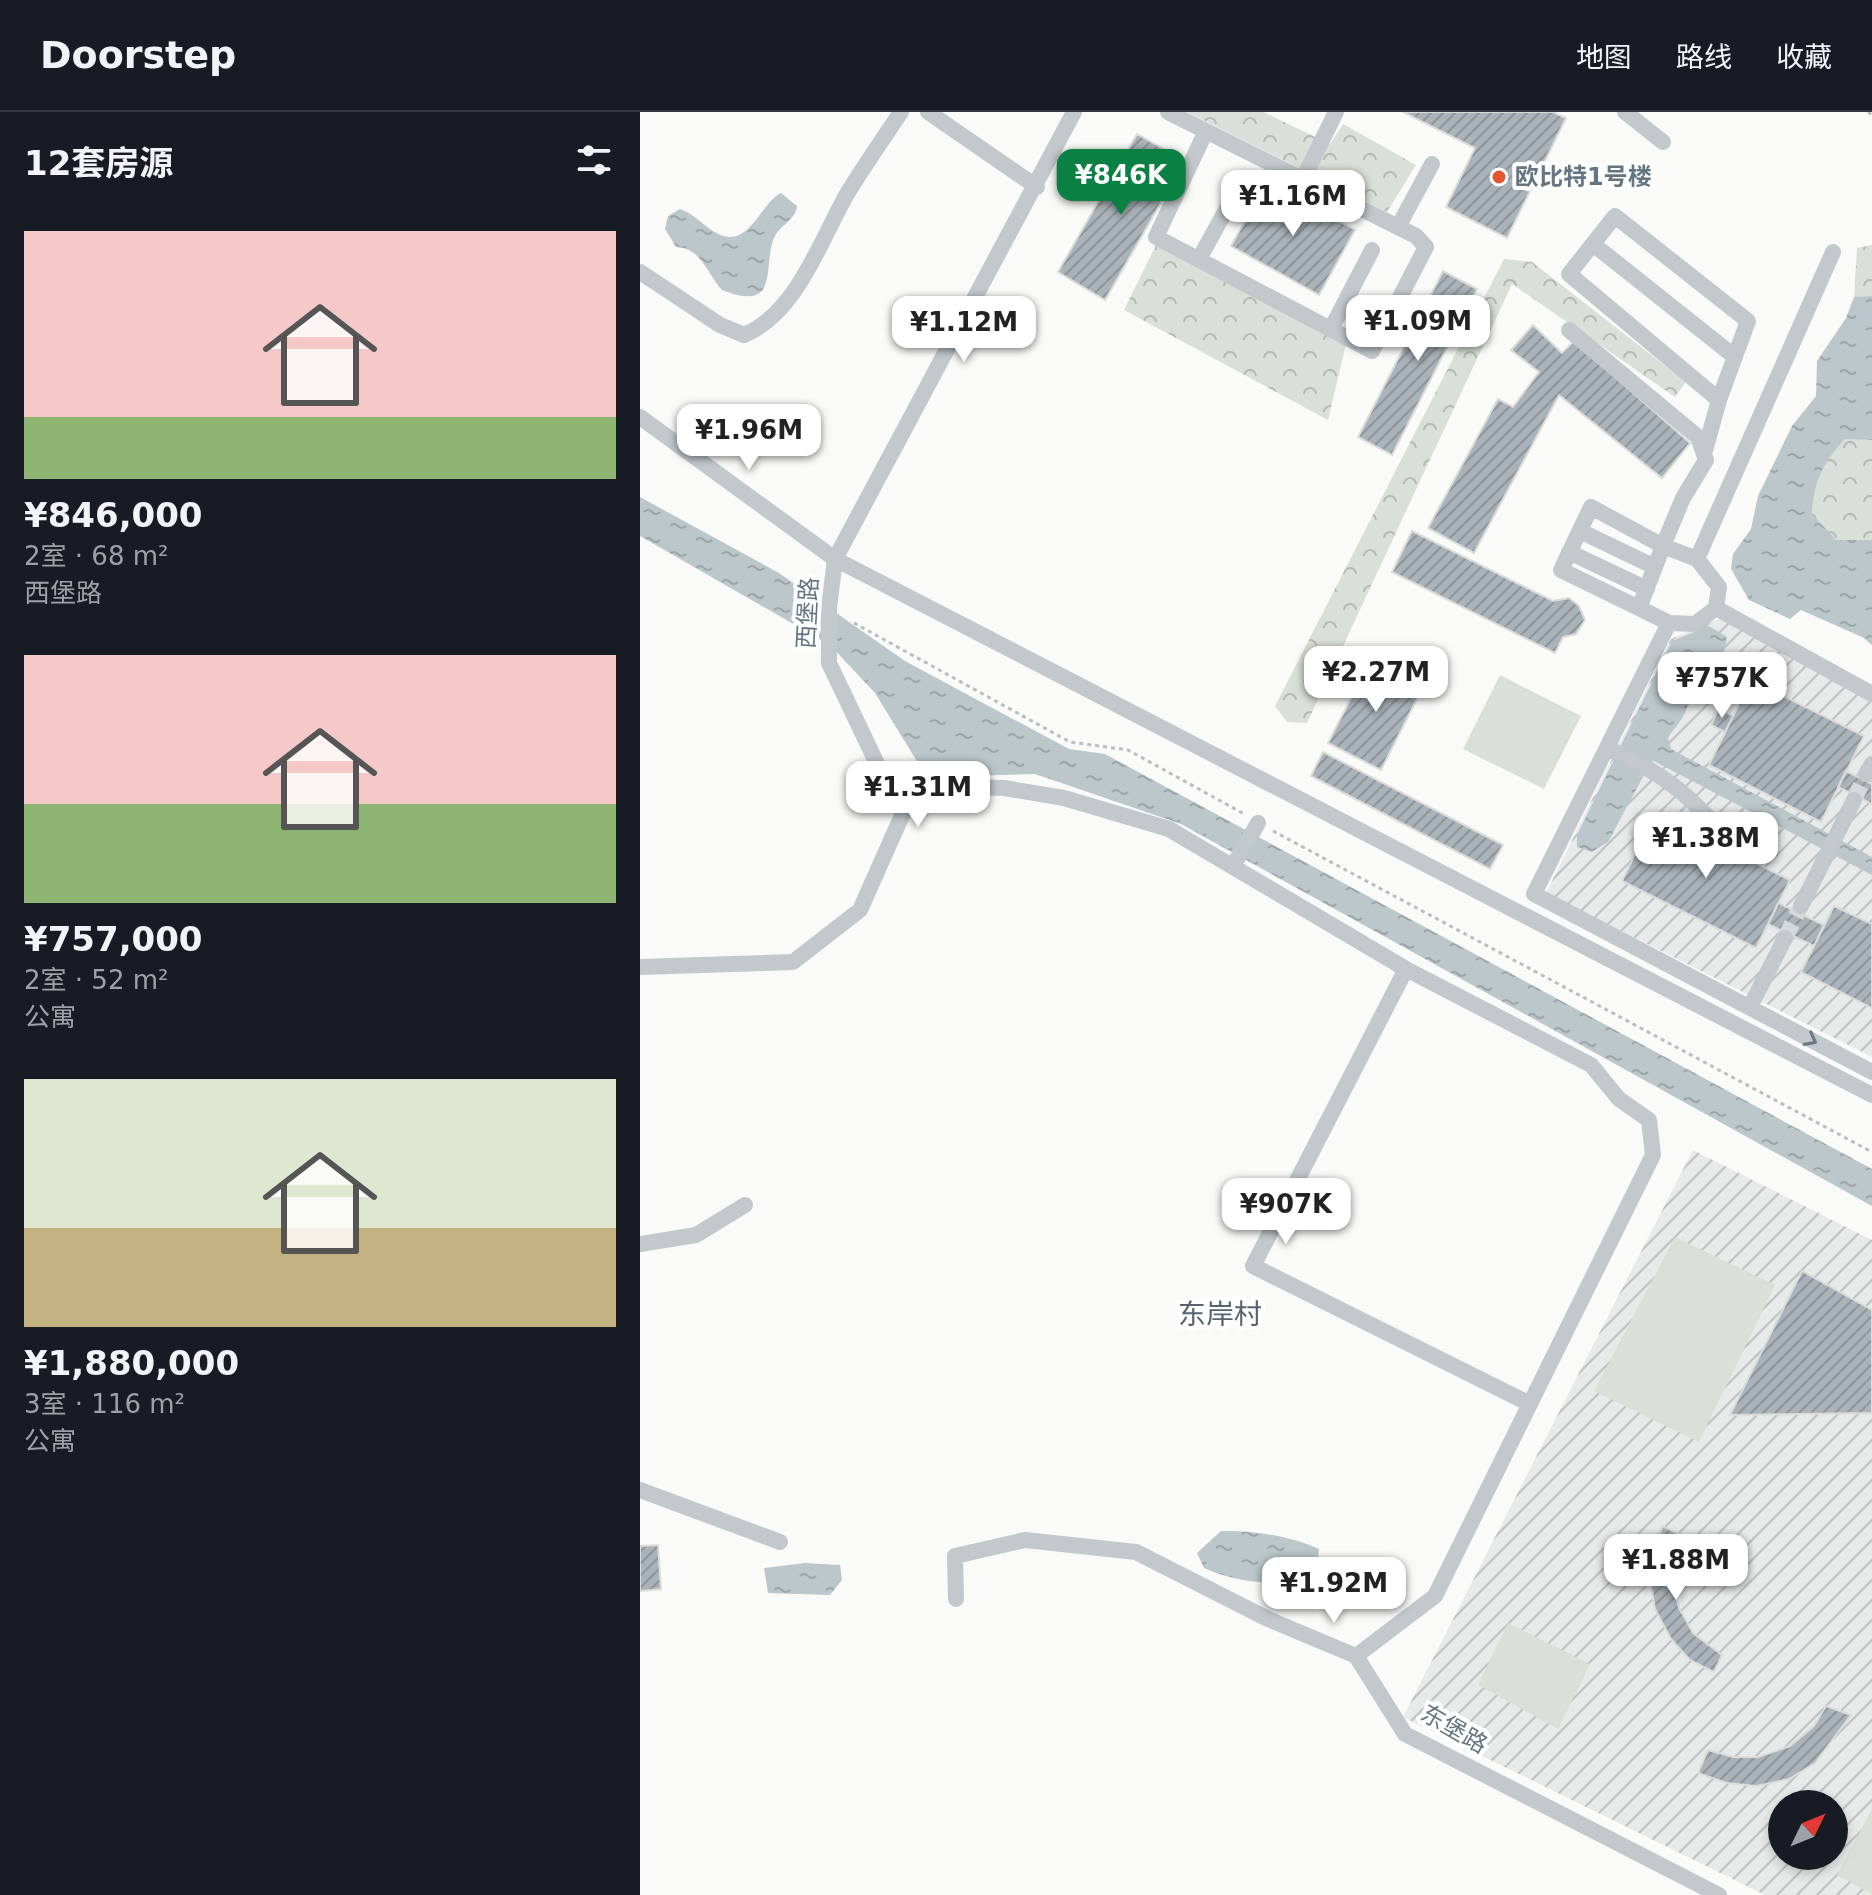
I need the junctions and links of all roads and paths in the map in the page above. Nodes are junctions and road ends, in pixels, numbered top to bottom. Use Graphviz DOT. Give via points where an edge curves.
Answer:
graph roads {
  1 [pos="901,112"];
  2 [pos="928,112"];
  3 [pos="1074,112"];
  4 [pos="1168,112"];
  5 [pos="1336,112"];
  6 [pos="1625,112"];
  7 [pos="1206,131"];
  8 [pos="1663,142"];
  9 [pos="1432,164"];
  10 [pos="1303,179"];
  11 [pos="1242,181"];
  12 [pos="1037,187"];
  13 [pos="1398,227"];
  14 [pos="1593,244"];
  15 [pos="1372,250"];
  16 [pos="1833,252"];
  17 [pos="1199,259"];
  18 [pos="640,272"];
  19 [pos="1331,329"];
  20 [pos="1569,330"];
  21 [pos="1735,357"];
  22 [pos="1719,400"];
  23 [pos="640,417"];
  24 [pos="1704,454"];
  25 [pos="1580,531"];
  26 [pos="1663,546"];
  27 [pos="1569,552"];
  28 [pos="835,559"];
  29 [pos="1697,559"];
  30 [pos="1655,567"];
  31 [pos="1647,589"];
  32 [pos="1639,608"];
  33 [pos="1716,608"];
  34 [pos="854,623"];
  35 [pos="1669,623"];
  36 [pos="1872,694"];
  37 [pos="1610,749"];
  38 [pos="1854,800"];
  39 [pos="904,811"];
  40 [pos="1258,823"];
  41 [pos="1726,836"];
  42 [pos="1233,866"];
  43 [pos="1801,906"];
  44 [pos="1785,938"];
  45 [pos="640,967"];
  46 [pos="1406,969"];
  47 [pos="1750,1007"];
  48 [pos="1872,1072"];
  49 [pos="1872,1095"];
  50 [pos="1872,1152"];
  51 [pos="745,1205"];
  52 [pos="640,1244"];
  53 [pos="1530,1404"];
  54 [pos="640,1490"];
  55 [pos="780,1542"];
  56 [pos="956,1599"];
  57 [pos="1356,1656"];
  58 [pos="1719,1895"];
  1 -- 18 [label="street" via="790,294 764,326 744,335 720,325"];
  2 -- 12 [label="street"];
  3 -- 12 [label="street, 西堡路"];
  4 -- 7 [label="street"];
  5 -- 10 [label="street"];
  6 -- 8 [label="street"];
  7 -- 10 [label="street"];
  7 -- 17 [label="street" via="1156,237"];
  9 -- 13 [label="street"];
  10 -- 13 [label="street"];
  11 -- 17 [label="street"];
  12 -- 28 [label="street, 西堡路"];
  13 -- 19 [label="street" via="1426,247 1372,351"];
  14 -- 21 [label="street"];
  14 -- 21 [label="street" via="1615,216 1748,321"];
  14 -- 22 [label="street" via="1569,274"];
  15 -- 19 [label="street"];
  16 -- 29 [label="street"];
  17 -- 19 [label="street"];
  20 -- 24 [label="street" via="1698,437"];
  21 -- 22 [label="street"];
  22 -- 24 [label="street"];
  23 -- 28 [label="street"];
  24 -- 26 [label="street" via="1706,460"];
  25 -- 26 [label="street" via="1591,507"];
  25 -- 27 [label="street"];
  25 -- 30 [label="street"];
  26 -- 29 [label="street"];
  26 -- 30 [label="street"];
  27 -- 31 [label="street"];
  27 -- 32 [label="street" via="1561,570"];
  28 -- 39 [label="street, 西堡路" via="828,659"];
  28 -- 49 [label="street"];
  29 -- 33 [label="street" via="1719,587"];
  30 -- 31 [label="street"];
  31 -- 32 [label="street"];
  32 -- 35 [label="street"];
  33 -- 35 [label="street" via="1695,624"];
  33 -- 36 [label="street"];
  34 -- 40 [label="path" via="1070,742 1128,750"];
  35 -- 37 [label="street"];
  37 -- 41 [label="street" via="1651,767"];
  37 -- 47 [label="street" via="1534,894"];
  38 -- 43 [label="street"];
  39 -- 42 [label="street" via="943,786 1004,788 1064,798 1169,829"];
  39 -- 45 [label="street" via="860,910 793,962"];
  40 -- 42 [label="street"];
  40 -- 50 [label="path"];
  42 -- 46 [label="street"];
  44 -- 47 [label="street"];
  46 -- 53 [label="street" via="1591,1065 1619,1099 1649,1120 1653,1155"];
  46 -- 53 [label="street" via="1253,1266"];
  47 -- 48 [label="street, one-way"];
  51 -- 52 [label="street" via="696,1235"];
  53 -- 57 [label="street" via="1435,1596"];
  54 -- 55 [label="street"];
  56 -- 57 [label="street" via="955,1556 1025,1540 1136,1552 1268,1619"];
  57 -- 58 [label="street, 东堡路" via="1405,1734"];
}
